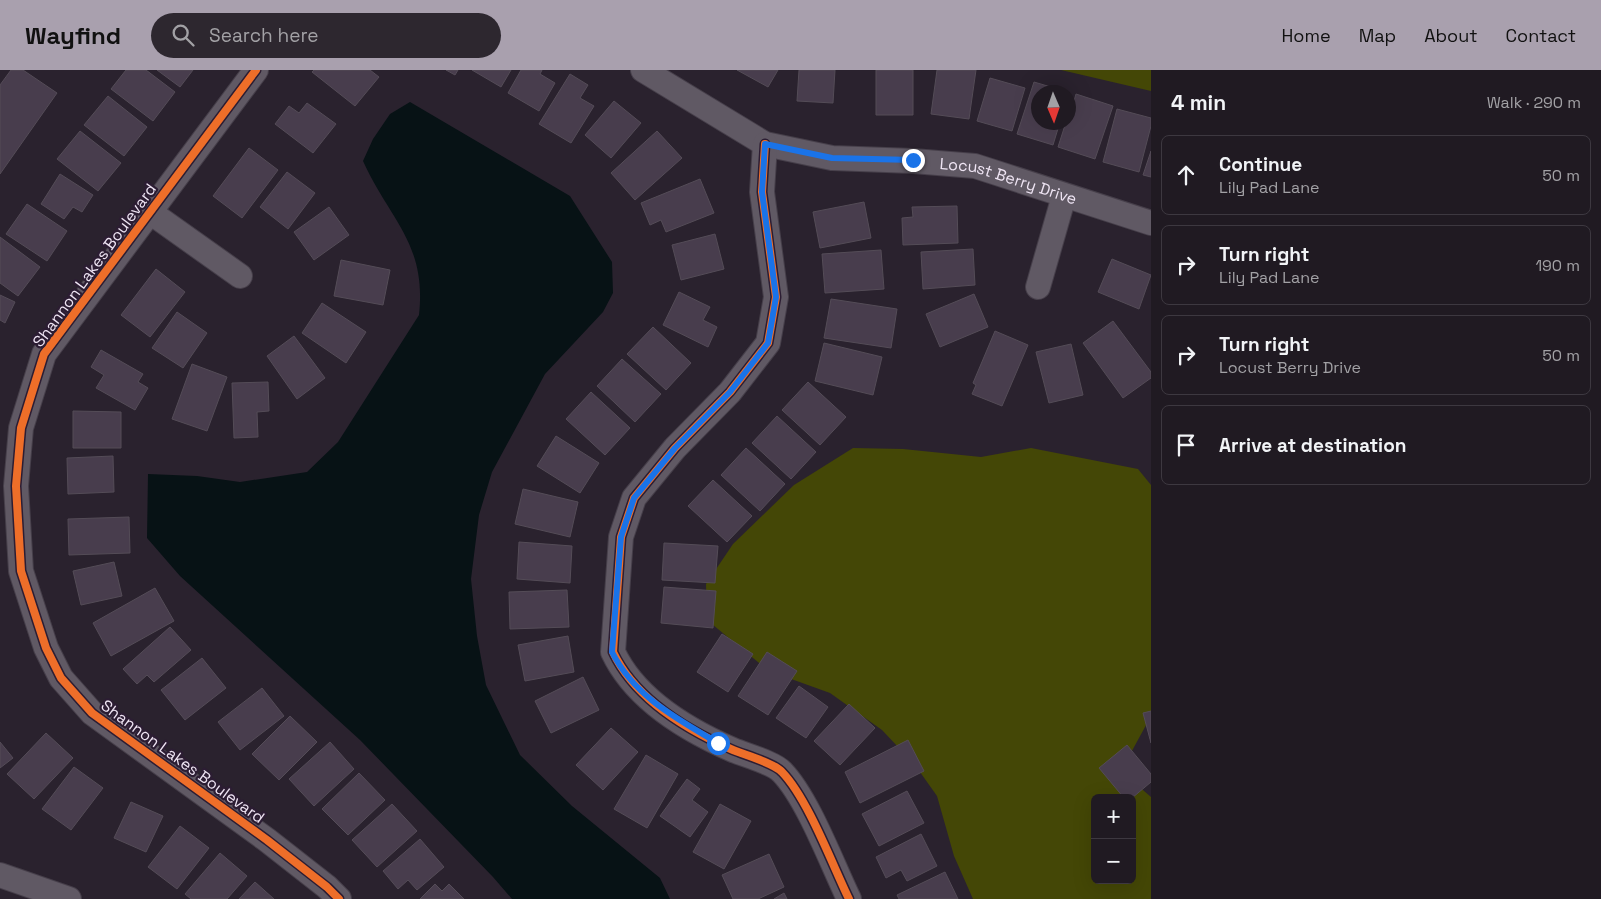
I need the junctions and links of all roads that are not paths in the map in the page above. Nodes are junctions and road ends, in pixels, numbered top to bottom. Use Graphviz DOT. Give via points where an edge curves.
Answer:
graph roads {
  1 [pos="256,70"];
  2 [pos="643,70"];
  3 [pos="765,144"];
  4 [pos="1064,196"];
  5 [pos="150,212"];
  6 [pos="1151,224"];
  7 [pos="240,276"];
  8 [pos="1038,287"];
  9 [pos="0,875"];
  10 [pos="69,899"];
  11 [pos="339,899"];
  12 [pos="849,899"];
  1 -- 5 [label="street, Shannon Lakes Boulevard"];
  2 -- 3 [label="street, Locust Berry Drive"];
  3 -- 4 [label="street, Locust Berry Drive" via="832,158 913,160 975,166"];
  3 -- 12 [label="street" via="762,192 776,297 768,343 730,392 675,448 634,498 621,537 612,652 620,668 662,710 718,743 781,771 805,806"];
  4 -- 6 [label="street, Locust Berry Drive"];
  4 -- 8 [label="street"];
  5 -- 7 [label="street"];
  5 -- 11 [label="street, Shannon Lakes Boulevard" via="44,354 21,428 16,486 21,571 46,648 61,678 92,713 267,840"];
  9 -- 10 [label="street"];
}
